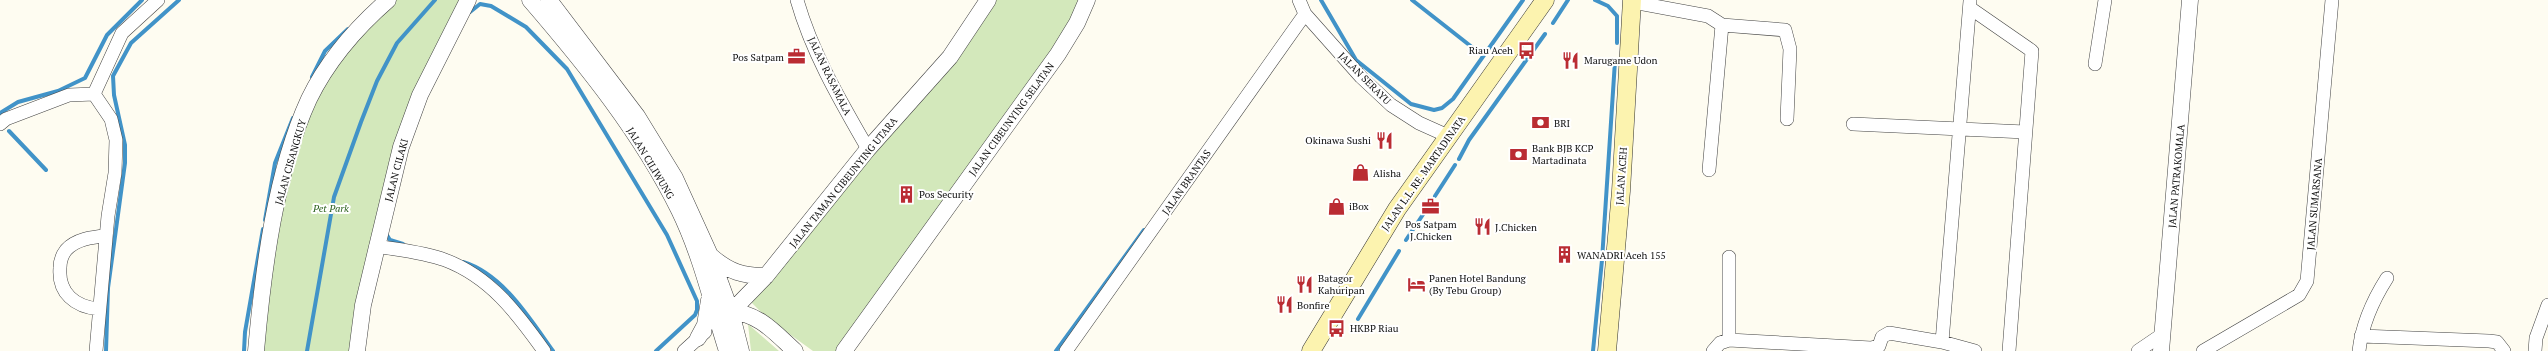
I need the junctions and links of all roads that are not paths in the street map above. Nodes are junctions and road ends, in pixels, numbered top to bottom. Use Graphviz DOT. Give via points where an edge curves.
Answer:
graph roads {
  1 [pos="158,0"];
  2 [pos="388,0"];
  3 [pos="468,0"];
  4 [pos="530,0"];
  5 [pos="549,0"];
  6 [pos="797,0"];
  7 [pos="988,0"];
  8 [pos="1087,0"];
  9 [pos="1299,0"];
  10 [pos="1545,0"];
  11 [pos="2105,0"];
  12 [pos="2190,0"];
  13 [pos="2332,0"];
  14 [pos="1632,1"];
  15 [pos="1970,4"];
  16 [pos="557,7"];
  17 [pos="1305,14"];
  18 [pos="1722,25"];
  19 [pos="2095,64"];
  20 [pos="94,94"];
  21 [pos="632,119"];
  22 [pos="1787,119"];
  23 [pos="0,124"];
  24 [pos="1853,124"];
  25 [pos="1960,129"];
  26 [pos="2025,132"];
  27 [pos="1448,136"];
  28 [pos="868,149"];
  29 [pos="1709,170"];
  30 [pos="106,236"];
  31 [pos="376,246"];
  32 [pos="710,255"];
  33 [pos="1729,258"];
  34 [pos="766,276"];
  35 [pos="2387,278"];
  36 [pos="707,281"];
  37 [pos="2548,305"];
  38 [pos="99,309"];
  39 [pos="731,312"];
  40 [pos="718,322"];
  41 [pos="2163,334"];
  42 [pos="2361,336"];
  43 [pos="698,338"];
  44 [pos="1728,340"];
  45 [pos="1942,342"];
  46 [pos="96,351"];
  47 [pos="256,351"];
  48 [pos="357,351"];
  49 [pos="544,351"];
  50 [pos="684,351"];
  51 [pos="727,351"];
  52 [pos="741,351"];
  53 [pos="795,351"];
  54 [pos="844,351"];
  55 [pos="1066,351"];
  56 [pos="1311,351"];
  57 [pos="1608,351"];
  58 [pos="1713,351"];
  59 [pos="1974,351"];
  60 [pos="2009,351"];
  61 [pos="2138,351"];
  62 [pos="2162,351"];
  63 [pos="2203,351"];
  64 [pos="2360,351"];
  65 [pos="2504,351"];
  66 [pos="2535,351"];
  1 -- 20 [label="street" via="122,33"];
  2 -- 47 [label="street, JALAN CISANGKUY" via="367,18 340,50 309,99 278,196 269,244"];
  3 -- 31 [label="street, JALAN CILAKI" via="417,102 401,147"];
  4 -- 21 [label="street, JALAN CILIWUNG"];
  5 -- 16 [label="street, JALAN CILIWUNG"];
  6 -- 28 [label="street, JALAN RASAMALA" via="819,59"];
  7 -- 28 [label="street, JALAN TAMAN CIBEUNYING UTARA" via="950,57"];
  8 -- 54 [label="street, JALAN CIBEUNYING SELATAN" via="1077,24 1058,54"];
  9 -- 17 [label="street, JALAN SERAYU"];
  10 -- 27 [label="main road, JALAN L.L. RE. MARTADINATA"];
  11 -- 19 [label="street"];
  12 -- 41 [label="street, JALAN PATRAKOMALA"];
  13 -- 63 [label="street, JALAN SUMARSANA" via="2307,281 2299,295"];
  14 -- 18 [label="street" via="1708,16"];
  14 -- 57 [label="main road, JALAN ACEH"];
  15 -- 25 [label="street"];
  15 -- 26 [label="street" via="2032,51"];
  16 -- 21 [label="street, JALAN CILIWUNG"];
  17 -- 27 [label="street, JALAN SERAYU" via="1361,77 1391,105 1419,123"];
  17 -- 55 [label="street, JALAN BRANTAS"];
  18 -- 22 [label="street" via="1785,30 1790,48"];
  18 -- 29 [label="street"];
  20 -- 23 [label="street" via="69,95 6,119"];
  20 -- 30 [label="street" via="111,119 116,140 115,173"];
  21 -- 32 [label="street, JALAN CILIWUNG" via="675,178"];
  21 -- 36 [label="street, JALAN CILIWUNG" via="679,211"];
  24 -- 25 [label="street"];
  25 -- 26 [label="street"];
  25 -- 45 [label="street"];
  26 -- 60 [label="street"];
  27 -- 56 [label="main road, JALAN L.L. RE. MARTADINATA" via="1381,234"];
  28 -- 34 [label="street, JALAN TAMAN CIBEUNYING UTARA"];
  30 -- 38 [label="street"];
  30 -- 38 [label="street" via="91,237 78,242 66,250 60,261 62,286 67,296 78,304"];
  31 -- 48 [label="street, JALAN CILAKI" via="363,305"];
  31 -- 49 [label="street" via="444,260 469,271 495,290 522,320"];
  32 -- 34 [label="street" via="728,270 749,276"];
  32 -- 39 [label="street, JALAN CILIWUNG"];
  33 -- 44 [label="street"];
  34 -- 39 [label="street, JALAN TAMAN CIBEUNYING UTARA"];
  35 -- 42 [label="street" via="2374,298"];
  36 -- 40 [label="street, JALAN CILIWUNG"];
  36 -- 43 [label="street" via="708,312"];
  37 -- 66 [label="street" via="2536,338"];
  38 -- 46 [label="street"];
  39 -- 40 [label="street, JALAN TAMAN CIBEUNYING UTARA"];
  39 -- 52 [label="street, JALAN CILIWUNG"];
  39 -- 53 [label="street" via="756,317"];
  40 -- 43 [label="street, JALAN TAMAN CIBEUNYING UTARA"];
  40 -- 51 [label="street, JALAN CILIWUNG"];
  41 -- 61 [label="street"];
  41 -- 62 [label="street, JALAN PATRAKOMALA"];
  42 -- 64 [label="street"];
  42 -- 65 [label="street" via="2489,341 2497,342"];
  43 -- 50 [label="street, JALAN TAMAN CIBEUNYING UTARA"];
  44 -- 45 [label="street" via="1871,348 1879,346 1882,337 1889,333"];
  44 -- 58 [label="street" via="1720,343"];
  45 -- 59 [label="street"];
}
